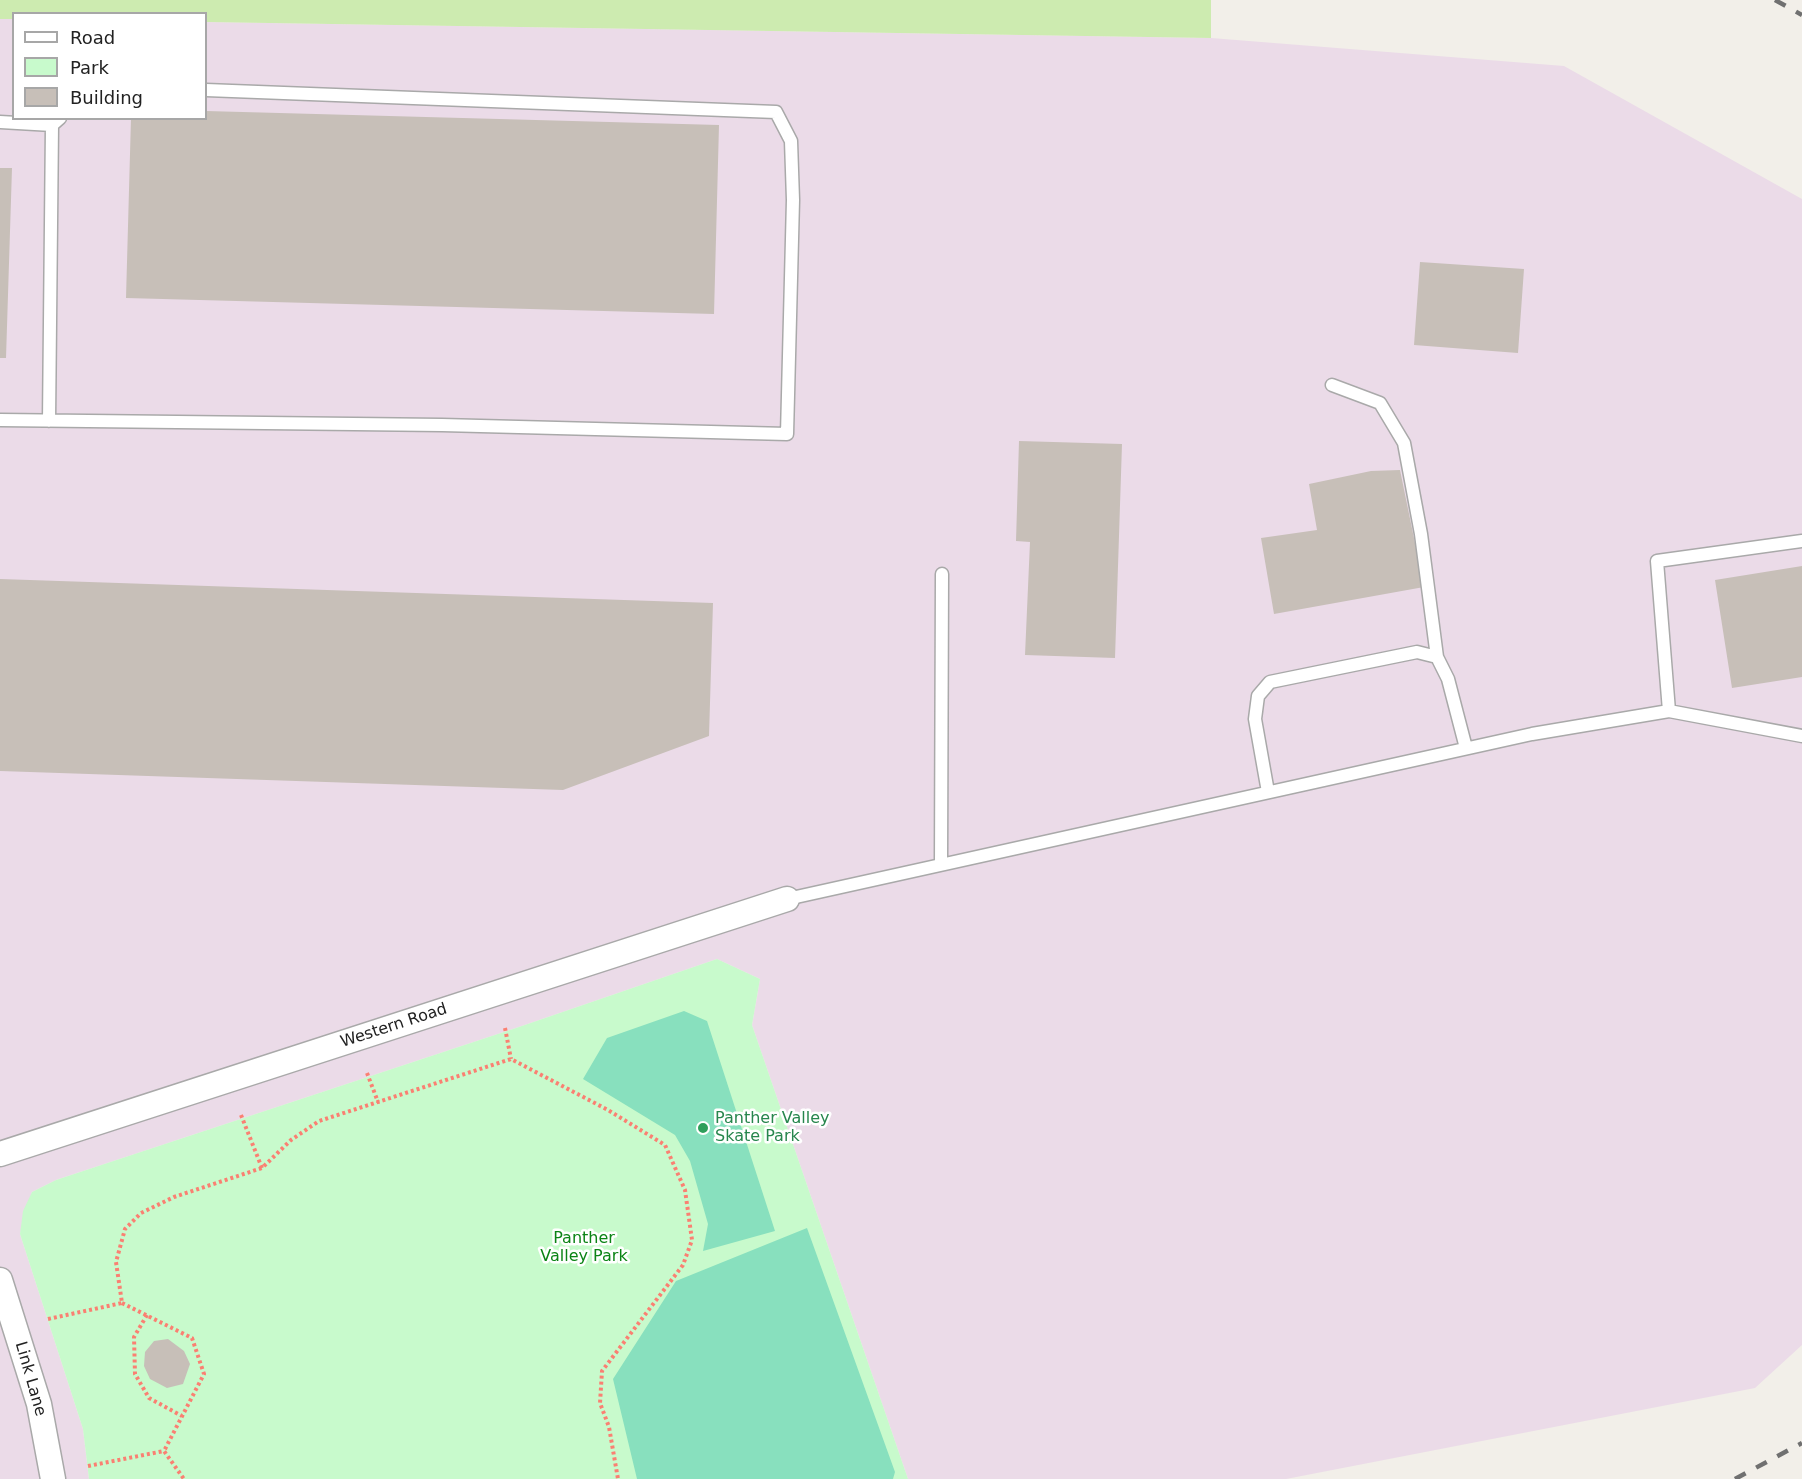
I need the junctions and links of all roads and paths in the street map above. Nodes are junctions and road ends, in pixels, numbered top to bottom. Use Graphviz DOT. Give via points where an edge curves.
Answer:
graph roads {
  1 [pos="207,90"];
  2 [pos="0,122"];
  3 [pos="56,122"];
  4 [pos="1332,385"];
  5 [pos="0,420"];
  6 [pos="49,421"];
  7 [pos="1802,542"];
  8 [pos="942,574"];
  9 [pos="1437,657"];
  10 [pos="1669,711"];
  11 [pos="1802,736"];
  12 [pos="1466,748"];
  13 [pos="1268,792"];
  14 [pos="941,864"];
  15 [pos="787,899"];
  16 [pos="505,1028"];
  17 [pos="511,1059"];
  18 [pos="367,1073"];
  19 [pos="378,1102"];
  20 [pos="241,1115"];
  21 [pos="0,1154"];
  22 [pos="262,1168"];
  23 [pos="0,1280"];
  24 [pos="122,1303"];
  25 [pos="147,1315"];
  26 [pos="48,1319"];
  27 [pos="182,1416"];
  28 [pos="165,1450"];
  29 [pos="88,1466"];
  30 [pos="53,1479"];
  31 [pos="184,1479"];
  32 [pos="618,1479"];
  1 -- 6 [label="lane" via="776,112 791,141 788,434"];
  2 -- 3 [label="lane"];
  3 -- 6 [label="lane"];
  4 -- 9 [label="lane" via="1380,403 1404,443"];
  5 -- 6 [label="lane"];
  7 -- 10 [label="lane" via="1657,561"];
  8 -- 14 [label="lane"];
  9 -- 12 [label="lane" via="1448,679"];
  9 -- 13 [label="lane" via="1417,652 1270,682 1258,696 1255,718"];
  10 -- 11 [label="lane"];
  10 -- 12 [label="lane"];
  12 -- 13 [label="lane"];
  13 -- 14 [label="lane"];
  14 -- 15 [label="lane"];
  15 -- 21 [label="street, Western Road"];
  16 -- 17 [label="path"];
  17 -- 19 [label="path"];
  17 -- 32 [label="path" via="666,1145 685,1190 692,1240 682,1264 602,1371 600,1402 609,1427"];
  18 -- 19 [label="path"];
  19 -- 22 [label="path" via="319,1121 291,1140"];
  20 -- 22 [label="path"];
  22 -- 24 [label="path" via="174,1197 141,1213 125,1229 116,1262"];
  23 -- 30 [label="street, Link Lane" via="39,1404"];
  24 -- 25 [label="path"];
  24 -- 26 [label="path"];
  25 -- 27 [label="path" via="134,1337 135,1374 149,1398"];
  25 -- 27 [label="path" via="192,1338 204,1374"];
  27 -- 28 [label="path"];
  28 -- 29 [label="path"];
  28 -- 31 [label="path"];
}
